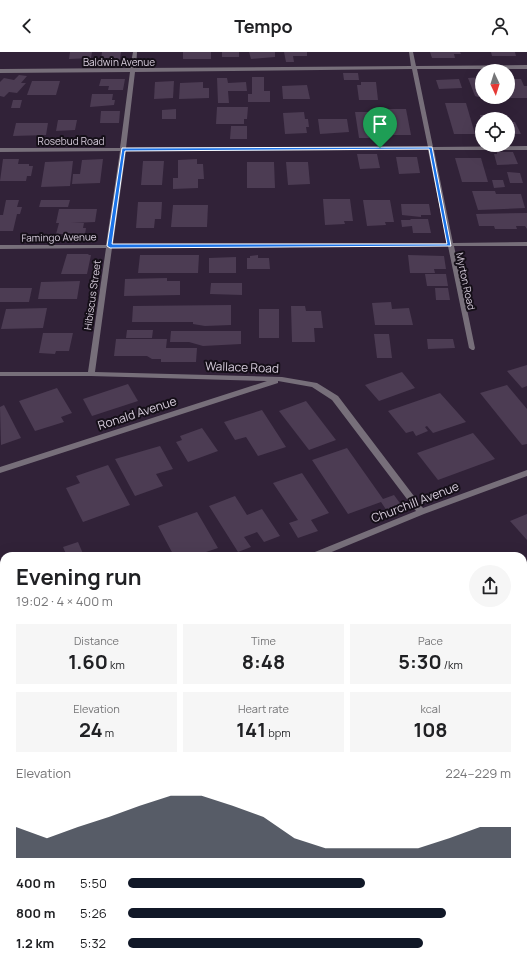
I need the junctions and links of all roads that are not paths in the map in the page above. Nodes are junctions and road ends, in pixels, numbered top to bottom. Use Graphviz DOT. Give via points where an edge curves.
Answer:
graph roads {
  1 [pos="135,52"];
  2 [pos="411,52"];
  3 [pos="527,67"];
  4 [pos="413,68"];
  5 [pos="0,71"];
  6 [pos="132,71"];
  7 [pos="431,148"];
  8 [pos="527,148"];
  9 [pos="123,149"];
  10 [pos="0,150"];
  11 [pos="527,244"];
  12 [pos="450,245"];
  13 [pos="110,246"];
  14 [pos="0,247"];
  15 [pos="472,348"];
  16 [pos="0,374"];
  17 [pos="91,374"];
  18 [pos="282,379"];
  19 [pos="0,470"];
  20 [pos="527,473"];
  21 [pos="421,512"];
  22 [pos="323,552"];
  1 -- 6 [label="street, Hibiscus Street"];
  2 -- 4 [label="street, Myrton Road"];
  3 -- 4 [label="street, Baldwin Avenue"];
  4 -- 6 [label="street, Baldwin Avenue"];
  4 -- 7 [label="street, Myrton Road"];
  5 -- 6 [label="street, Baldwin Avenue"];
  6 -- 9 [label="street, Hibiscus Street"];
  7 -- 8 [label="street, Rosebud Road"];
  7 -- 9 [label="street, Rosebud Road"];
  7 -- 12 [label="street, Myrton Road"];
  9 -- 10 [label="street, Rosebud Road"];
  9 -- 13 [label="street, Hibiscus Street"];
  11 -- 12 [label="street, Famingo Avenue"];
  12 -- 13 [label="street, Famingo Avenue"];
  12 -- 15 [label="street, Myrton Road"];
  13 -- 14 [label="street, Famingo Avenue"];
  13 -- 17 [label="street, Hibiscus Street"];
  16 -- 17 [label="street, Wallace Road"];
  17 -- 18 [label="street, Wallace Road"];
  18 -- 19 [label="street, Ronald Avenue"];
  18 -- 21 [label="street, Wallace Road" via="314,385 335,398"];
  20 -- 21 [label="street, Churchill Avenue"];
  21 -- 22 [label="street, Churchill Avenue"];
}
